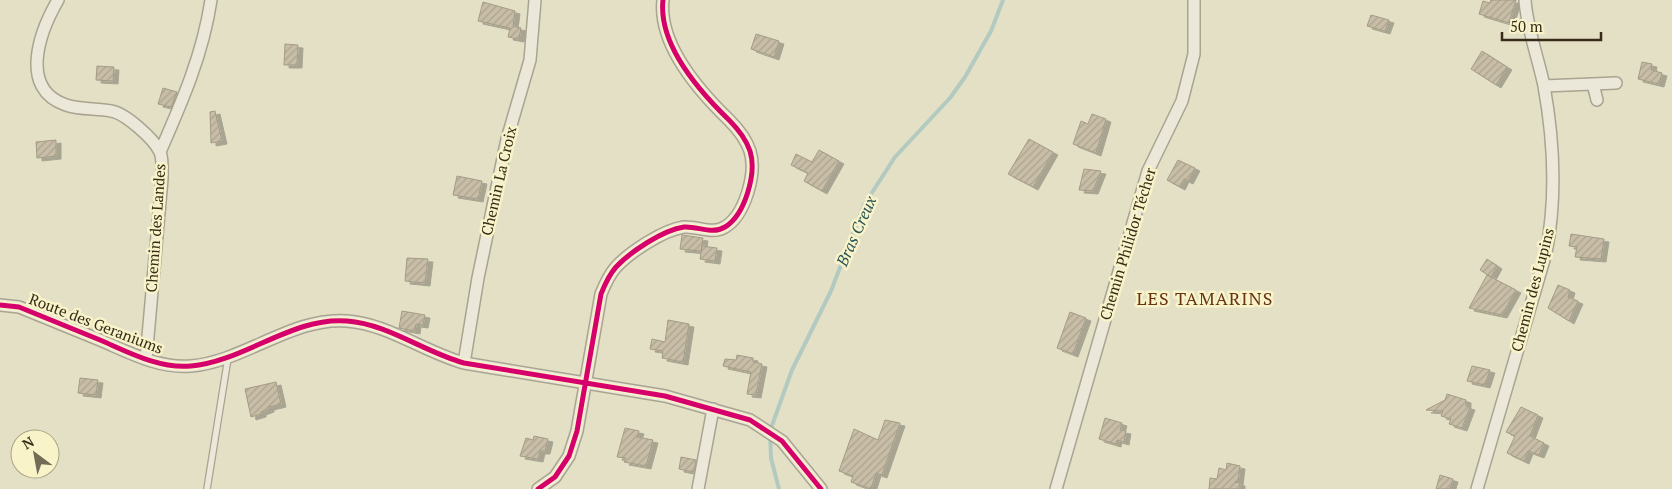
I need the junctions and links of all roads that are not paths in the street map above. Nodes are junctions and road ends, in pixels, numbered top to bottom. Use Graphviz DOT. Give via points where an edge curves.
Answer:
graph roads {
  1 [pos="58,0"];
  2 [pos="212,0"];
  3 [pos="535,0"];
  4 [pos="663,0"];
  5 [pos="1194,0"];
  6 [pos="1525,0"];
  7 [pos="1616,83"];
  8 [pos="1593,84"];
  9 [pos="1544,86"];
  10 [pos="1597,100"];
  11 [pos="160,152"];
  12 [pos="0,305"];
  13 [pos="228,357"];
  14 [pos="146,359"];
  15 [pos="464,363"];
  16 [pos="584,383"];
  17 [pos="713,408"];
  18 [pos="207,489"];
  19 [pos="538,489"];
  20 [pos="698,489"];
  21 [pos="821,489"];
  22 [pos="1056,489"];
  23 [pos="1477,489"];
  1 -- 11 [label="street, Chemin des Landes" via="39,42 36,69 41,85 51,98 63,105 112,111 132,120"];
  2 -- 11 [label="street" via="207,30 190,86"];
  3 -- 15 [label="street, Chemin La Croix" via="530,60 507,139"];
  4 -- 16 [label="street" via="666,28 687,73 747,143 752,163 745,204 724,228 713,231 685,227 668,232 617,266 601,294"];
  5 -- 22 [label="street, Chemin Philidor Técher" via="1194,54 1182,101 1148,171"];
  6 -- 9 [label="street, Chemin des Lupins"];
  7 -- 8 [label="street"];
  8 -- 9 [label="street"];
  8 -- 10 [label="street"];
  9 -- 23 [label="street, Chemin des Lupins" via="1554,178 1551,229"];
  11 -- 14 [label="street, Chemin des Landes" via="162,179"];
  12 -- 14 [label="street, Route des Geraniums" via="20,307"];
  13 -- 14 [label="street, Route des Geraniums" via="191,366"];
  13 -- 15 [label="street, Route des Geraniums" via="302,328 346,321 363,323"];
  13 -- 18 [label="lane"];
  15 -- 16 [label="street, Route des Geraniums"];
  16 -- 17 [label="street, Route des Geraniums" via="666,396"];
  16 -- 19 [label="street" via="577,431 569,456 555,477"];
  17 -- 20 [label="street"];
  17 -- 21 [label="street, Route des Geraniums" via="750,420 782,441"];
}
